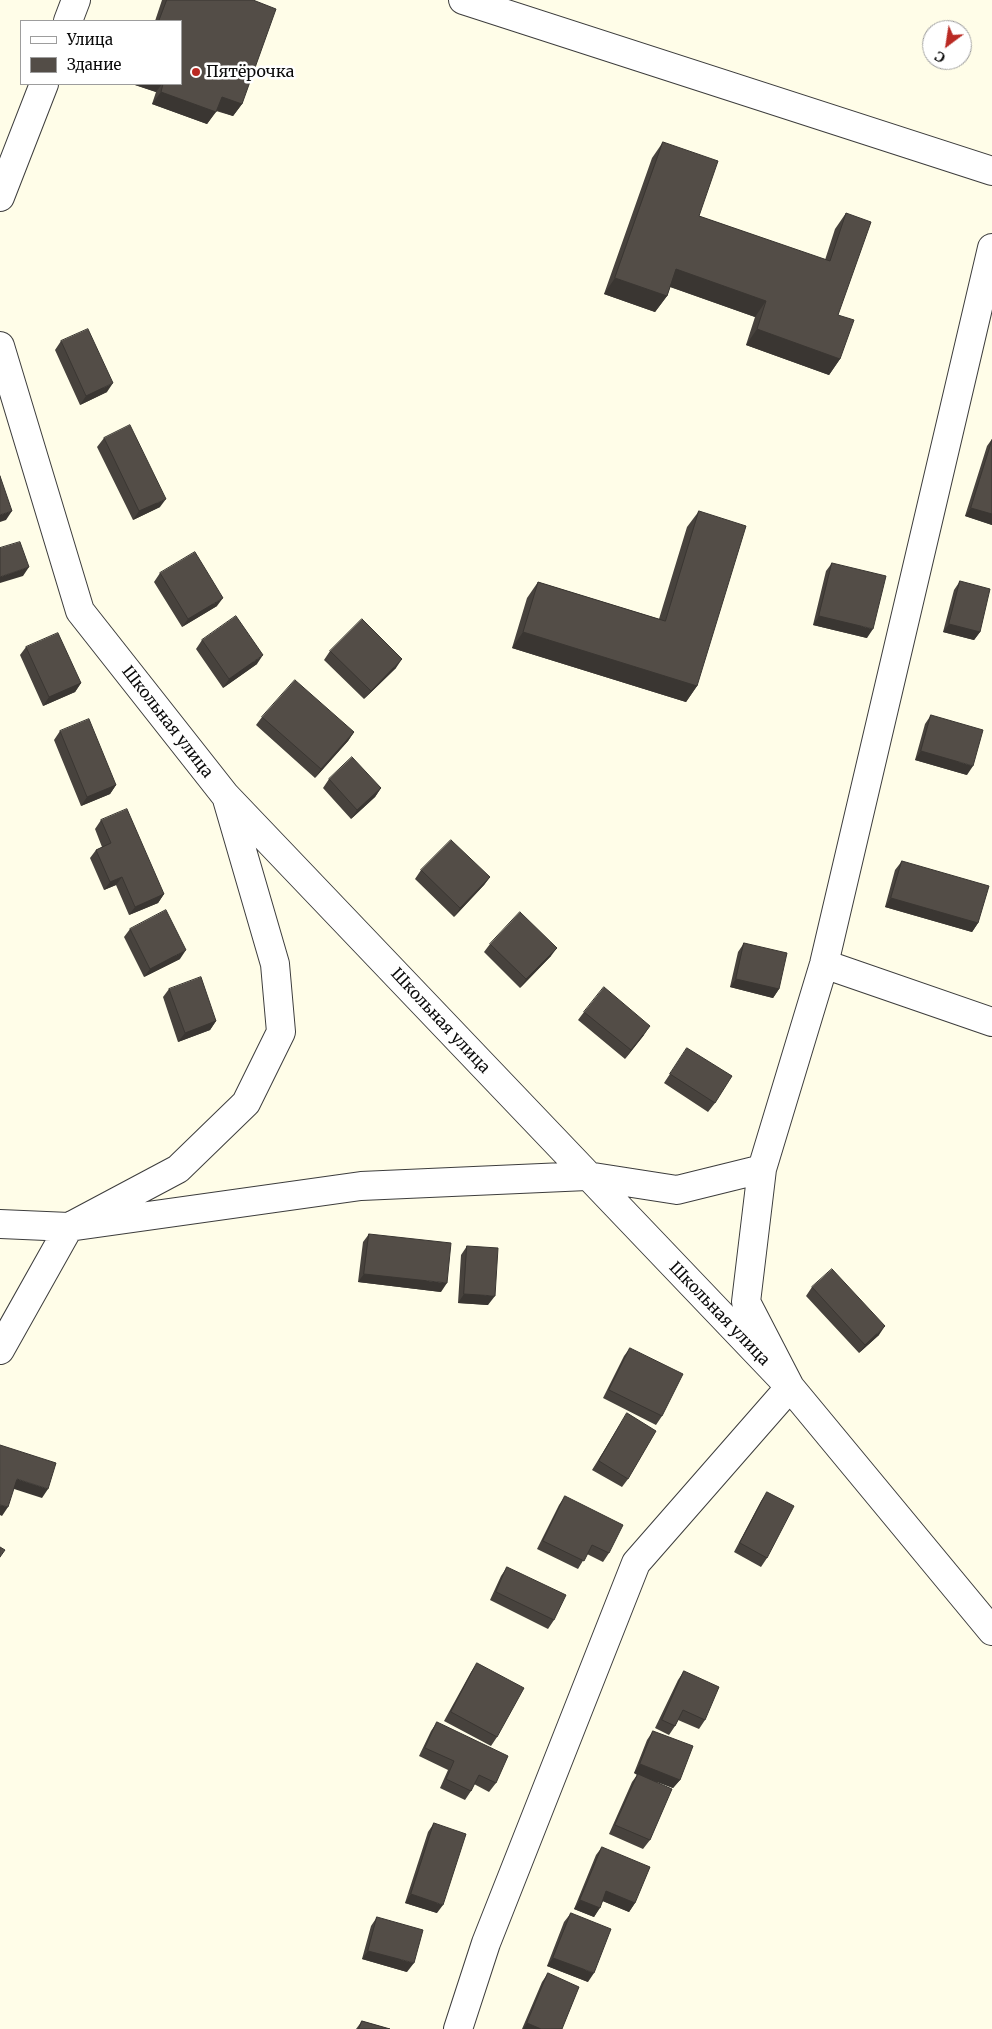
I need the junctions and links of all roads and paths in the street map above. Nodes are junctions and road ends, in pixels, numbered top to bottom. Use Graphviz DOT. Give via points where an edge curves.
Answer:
graph roads {
  1 [pos="76,0"];
  2 [pos="463,0"];
  3 [pos="68,20"];
  4 [pos="44,85"];
  5 [pos="992,171"];
  6 [pos="0,197"];
  7 [pos="992,248"];
  8 [pos="0,346"];
  9 [pos="225,795"];
  10 [pos="824,964"];
  11 [pos="992,1022"];
  12 [pos="762,1169"];
  13 [pos="587,1176"];
  14 [pos="0,1224"];
  15 [pos="70,1227"];
  16 [pos="0,1350"];
  17 [pos="790,1387"];
  18 [pos="992,1630"];
  19 [pos="458,2029"];
  1 -- 3 [label="street"];
  2 -- 5 [label="street"];
  4 -- 6 [label="street"];
  7 -- 10 [label="street"];
  8 -- 9 [label="street, Школьная улица" via="80,611"];
  9 -- 13 [label="street, Школьная улица"];
  9 -- 15 [label="street" via="275,964 281,1032 246,1103 178,1169"];
  10 -- 11 [label="street"];
  10 -- 12 [label="street"];
  12 -- 13 [label="street" via="677,1190"];
  12 -- 17 [label="street" via="746,1302"];
  13 -- 15 [label="street" via="361,1186"];
  13 -- 17 [label="street, Школьная улица"];
  14 -- 15 [label="street"];
  15 -- 16 [label="street"];
  17 -- 18 [label="street, Школьная улица"];
  17 -- 19 [label="street" via="636,1563 486,1943"];
}
